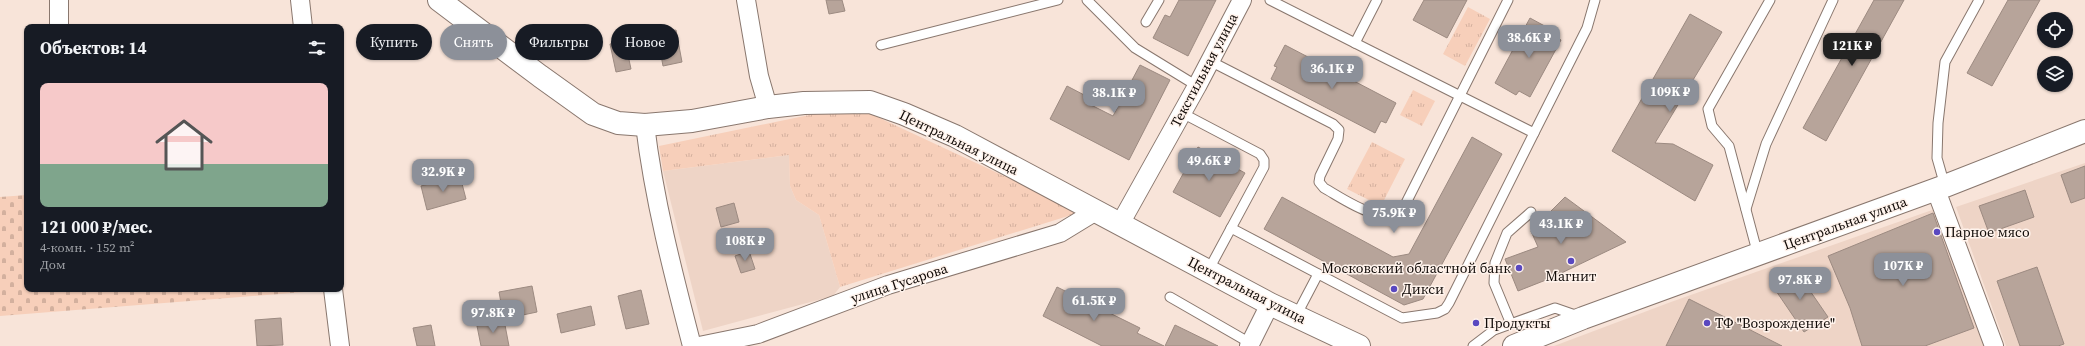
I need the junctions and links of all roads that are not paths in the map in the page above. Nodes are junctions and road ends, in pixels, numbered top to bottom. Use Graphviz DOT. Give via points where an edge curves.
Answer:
graph roads {
  1 [pos="60,0"];
  2 [pos="300,0"];
  3 [pos="438,0"];
  4 [pos="746,0"];
  5 [pos="1058,0"];
  6 [pos="1087,0"];
  7 [pos="1159,0"];
  8 [pos="1242,0"];
  9 [pos="1270,0"];
  10 [pos="1376,0"];
  11 [pos="1508,0"];
  12 [pos="1595,0"];
  13 [pos="1833,0"];
  14 [pos="1979,0"];
  15 [pos="1766,1"];
  16 [pos="1146,22"];
  17 [pos="59,24"];
  18 [pos="303,24"];
  19 [pos="1355,43"];
  20 [pos="881,45"];
  21 [pos="1210,61"];
  22 [pos="1197,86"];
  23 [pos="1460,96"];
  24 [pos="768,107"];
  25 [pos="1182,113"];
  26 [pos="645,125"];
  27 [pos="2085,131"];
  28 [pos="1534,133"];
  29 [pos="1941,188"];
  30 [pos="1746,209"];
  31 [pos="1096,211"];
  32 [pos="1531,212"];
  33 [pos="1120,224"];
  34 [pos="1231,228"];
  35 [pos="1758,255"];
  36 [pos="1208,271"];
  37 [pos="1318,274"];
  38 [pos="333,292"];
  39 [pos="1170,297"];
  40 [pos="1270,304"];
  41 [pos="1296,316"];
  42 [pos="1584,318"];
  43 [pos="1511,324"];
  44 [pos="1249,345"];
  45 [pos="340,346"];
  46 [pos="692,346"];
  47 [pos="699,346"];
  48 [pos="1359,346"];
  49 [pos="1473,346"];
  50 [pos="1514,346"];
  51 [pos="1994,346"];
  1 -- 17 [label="street"];
  2 -- 18 [label="street"];
  3 -- 26 [label="main road, Центральная улица" via="593,114 618,123"];
  4 -- 24 [label="street" via="759,76"];
  5 -- 20 [label="lane"];
  6 -- 22 [label="lane" via="1135,48"];
  7 -- 16 [label="lane"];
  8 -- 21 [label="street, Текстильная улица"];
  9 -- 19 [label="lane"];
  10 -- 19 [label="lane"];
  11 -- 23 [label="lane"];
  12 -- 28 [label="lane" via="1587,28"];
  13 -- 30 [label="lane" via="1766,144"];
  14 -- 29 [label="lane" via="1945,62 1938,124 1937,158"];
  15 -- 30 [label="lane" via="1708,109 1712,126 1729,146"];
  19 -- 23 [label="lane"];
  21 -- 22 [label="street, Текстильная улица"];
  21 -- 23 [label="lane" via="1333,124 1339,130 1338,140 1319,182 1324,188 1372,214 1383,216 1399,212 1404,207"];
  22 -- 25 [label="street, Текстильная улица"];
  23 -- 28 [label="lane"];
  24 -- 26 [label="main road, Центральная улица" via="692,121"];
  24 -- 31 [label="main road, Центральная улица" via="804,103 870,102 955,136"];
  25 -- 33 [label="street, Текстильная улица"];
  25 -- 34 [label="lane" via="1260,154 1264,160 1264,167"];
  26 -- 46 [label="street" via="668,254"];
  27 -- 29 [label="main road, Центральная улица"];
  28 -- 37 [label="lane" via="1445,309 1437,313 1402,318"];
  29 -- 35 [label="main road, Центральная улица"];
  29 -- 51 [label="street"];
  30 -- 35 [label="lane"];
  31 -- 33 [label="main road, Центральная улица"];
  31 -- 47 [label="street, улица Гусарова" via="1060,233 888,285 758,334"];
  32 -- 43 [label="lane" via="1507,233 1495,263 1494,283"];
  33 -- 36 [label="main road, Центральная улица"];
  34 -- 36 [label="lane"];
  34 -- 37 [label="lane"];
  35 -- 42 [label="main road, Центральная улица"];
  36 -- 40 [label="main road, Центральная улица"];
  37 -- 41 [label="lane"];
  38 -- 45 [label="street"];
  39 -- 44 [label="lane"];
  40 -- 41 [label="main road, Центральная улица"];
  40 -- 44 [label="street"];
  41 -- 48 [label="main road, Центральная улица"];
  42 -- 43 [label="lane" via="1555,308"];
  42 -- 50 [label="main road, Центральная улица"];
  43 -- 49 [label="lane" via="1494,330"];
}
